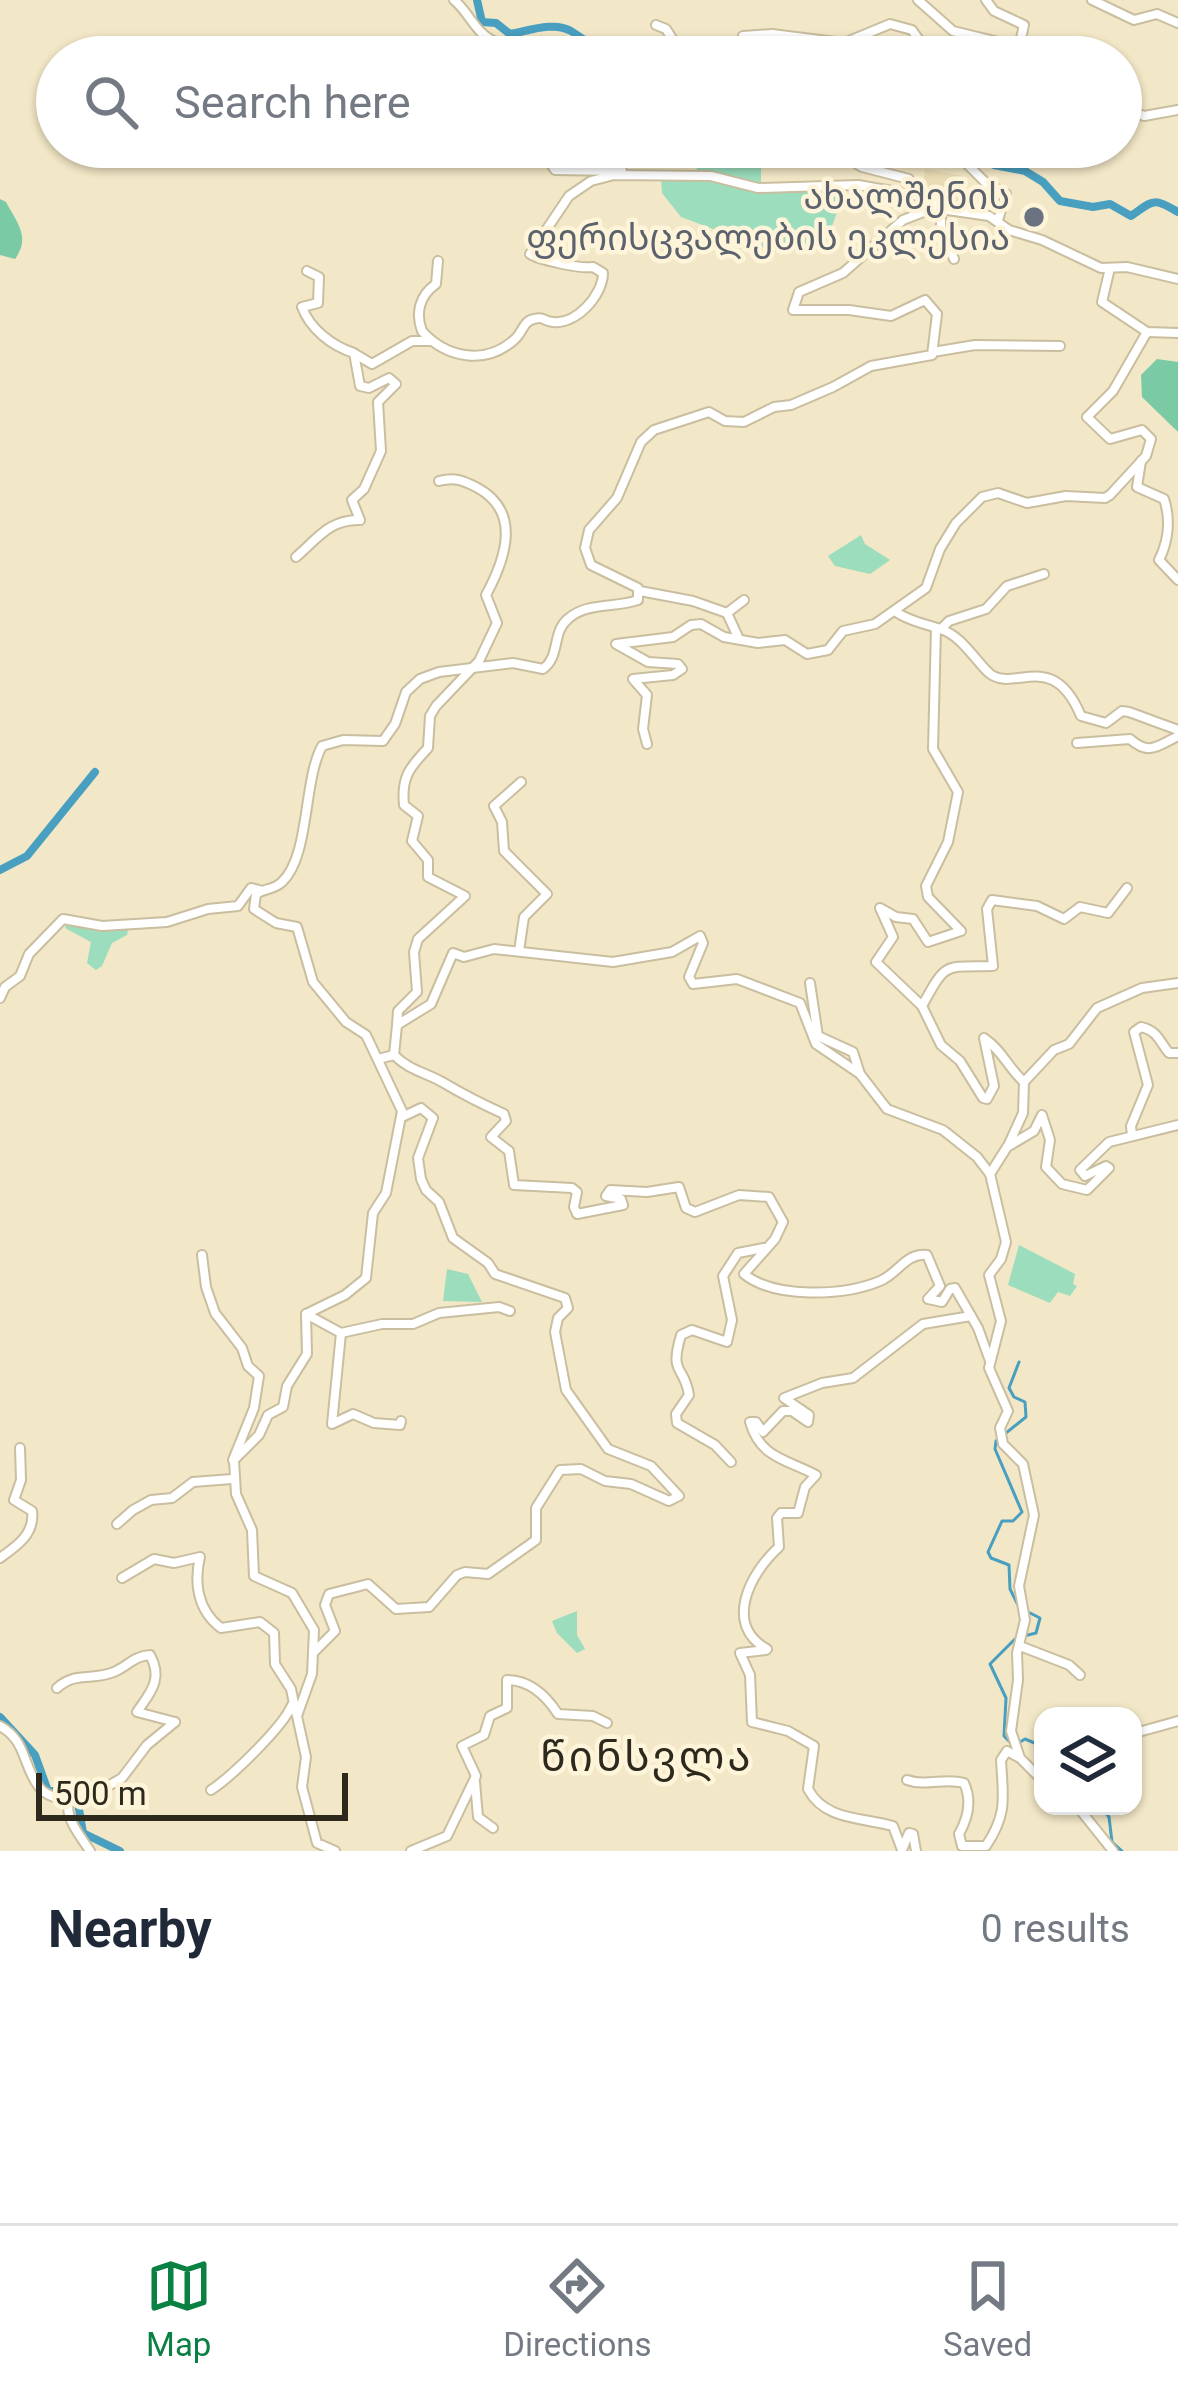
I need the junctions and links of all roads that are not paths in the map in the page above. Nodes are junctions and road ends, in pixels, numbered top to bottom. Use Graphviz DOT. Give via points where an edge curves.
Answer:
graph roads {
  1 [pos="454,0"];
  2 [pos="918,0"];
  3 [pos="986,0"];
  4 [pos="1092,0"];
  5 [pos="1178,23"];
  6 [pos="656,25"];
  7 [pos="487,36"];
  8 [pos="671,36"];
  9 [pos="861,36"];
  10 [pos="917,36"];
  11 [pos="973,36"];
  12 [pos="1022,36"];
  13 [pos="1178,110"];
  14 [pos="1142,115"];
  15 [pos="554,168"];
  16 [pos="866,168"];
  17 [pos="971,168"];
  18 [pos="635,174"];
  19 [pos="915,195"];
  20 [pos="943,208"];
  21 [pos="998,220"];
  22 [pos="954,259"];
  23 [pos="438,261"];
  24 [pos="1110,268"];
  25 [pos="307,271"];
  26 [pos="1178,279"];
  27 [pos="1147,332"];
  28 [pos="1178,333"];
  29 [pos="431,341"];
  30 [pos="1060,346"];
  31 [pos="933,352"];
  32 [pos="354,353"];
  33 [pos="1142,460"];
  34 [pos="439,481"];
  35 [pos="1178,531"];
  36 [pos="1166,544"];
  37 [pos="296,557"];
  38 [pos="1044,574"];
  39 [pos="1178,580"];
  40 [pos="640,591"];
  41 [pos="744,600"];
  42 [pos="896,612"];
  43 [pos="727,613"];
  44 [pos="939,628"];
  45 [pos="738,637"];
  46 [pos="475,666"];
  47 [pos="1178,733"];
  48 [pos="1077,743"];
  49 [pos="647,744"];
  50 [pos="521,782"];
  51 [pos="1126,888"];
  52 [pos="260,890"];
  53 [pos="519,951"];
  54 [pos="810,983"];
  55 [pos="1178,983"];
  56 [pos="0,998"];
  57 [pos="922,1006"];
  58 [pos="397,1025"];
  59 [pos="1178,1053"];
  60 [pos="394,1055"];
  61 [pos="378,1059"];
  62 [pos="860,1074"];
  63 [pos="1024,1082"];
  64 [pos="403,1118"];
  65 [pos="1178,1125"];
  66 [pos="1132,1135"];
  67 [pos="1007,1147"];
  68 [pos="990,1174"];
  69 [pos="765,1248"];
  70 [pos="202,1255"];
  71 [pos="510,1311"];
  72 [pos="306,1314"];
  73 [pos="971,1316"];
  74 [pos="341,1334"];
  75 [pos="990,1360"];
  76 [pos="401,1421"];
  77 [pos="20,1448"];
  78 [pos="731,1462"];
  79 [pos="232,1467"];
  80 [pos="232,1479"];
  81 [pos="117,1524"];
  82 [pos="0,1558"];
  83 [pos="122,1578"];
  84 [pos="1021,1640"];
  85 [pos="312,1654"];
  86 [pos="1080,1675"];
  87 [pos="57,1688"];
  88 [pos="293,1704"];
  89 [pos="296,1716"];
  90 [pos="1178,1721"];
  91 [pos="607,1723"];
  92 [pos="0,1726"];
  93 [pos="1142,1731"];
  94 [pos="1020,1757"];
  95 [pos="1034,1772"];
  96 [pos="907,1780"];
  97 [pos="475,1781"];
  98 [pos="211,1790"];
  99 [pos="67,1801"];
  100 [pos="1084,1815"];
  101 [pos="494,1828"];
  102 [pos="90,1851"];
  103 [pos="335,1851"];
  104 [pos="411,1851"];
  105 [pos="916,1851"];
  106 [pos="1113,1851"];
  1 -- 7 [label="street"];
  2 -- 11 [label="street" via="952,31"];
  3 -- 12 [label="street" via="1024,25"];
  4 -- 5 [label="street" via="1134,20 1157,14"];
  6 -- 8 [label="street"];
  9 -- 10 [label="street" via="890,24"];
  13 -- 14 [label="street"];
  15 -- 18 [label="street"];
  16 -- 19 [label="street" via="909,179"];
  17 -- 21 [label="street" via="1006,194"];
  18 -- 19 [label="street" via="711,176 758,188 858,184"];
  18 -- 29 [label="street" via="591,182 568,196 532,247 533,258 603,273 586,309 560,322 536,318 486,354 456,356"];
  19 -- 20 [label="street"];
  20 -- 21 [label="street"];
  20 -- 22 [label="street" via="940,226"];
  20 -- 31 [label="street" via="903,220 843,274 799,292 793,305 798,312 891,316 925,301 937,314"];
  21 -- 24 [label="street"];
  23 -- 29 [label="street" via="418,320"];
  24 -- 26 [label="street"];
  24 -- 27 [label="street" via="1102,302"];
  25 -- 32 [label="street" via="319,277 319,298 302,310"];
  27 -- 28 [label="street"];
  27 -- 33 [label="street" via="1113,391 1087,417 1109,439 1146,431"];
  29 -- 32 [label="street" via="412,340 371,364"];
  30 -- 31 [label="street"];
  31 -- 40 [label="street" via="871,366 744,422 701,413 646,435 585,548 591,565"];
  32 -- 37 [label="street" via="360,386 395,380 378,401 381,451 352,500 361,520 328,526"];
  33 -- 36 [label="street" via="1137,488 1164,499"];
  33 -- 42 [label="street" via="1105,498 982,496 948,536 926,588"];
  34 -- 46 [label="street" via="464,480 488,493 508,534 487,596 497,623"];
  35 -- 36 [label="street"];
  36 -- 39 [label="street" via="1159,560"];
  38 -- 44 [label="street" via="1007,586 986,609"];
  40 -- 43 [label="street"];
  40 -- 46 [label="street" via="632,603 570,617 542,669"];
  41 -- 43 [label="street"];
  42 -- 44 [label="street"];
  42 -- 45 [label="street" via="843,631 812,655 785,640"];
  43 -- 45 [label="street"];
  44 -- 47 [label="street" via="990,674 1034,676 1069,690 1081,716 1106,723 1129,712"];
  44 -- 57 [label="street" via="933,749 958,793 948,842 926,886 961,932 928,942 913,919 882,907 893,937 876,962"];
  45 -- 49 [label="street" via="701,624 673,637 616,644 682,669 633,679 647,695"];
  46 -- 52 [label="street" via="410,686 382,742 322,746 302,815 304,840 279,886"];
  46 -- 58 [label="street" via="436,706 428,748 403,780 404,805 418,816 412,841 428,860 428,877 465,896 418,939 417,992 398,1011"];
  47 -- 48 [label="street" via="1150,750 1130,739"];
  50 -- 53 [label="street" via="494,806 504,851 547,895 524,917"];
  51 -- 57 [label="street" via="1112,911 1080,907 1064,919 992,900 993,966 947,967"];
  52 -- 56 [label="street" via="251,888 238,906 167,922 63,919"];
  52 -- 61 [label="street" via="254,909 297,927 321,996 366,1035"];
  53 -- 58 [label="street" via="453,953 431,1004"];
  53 -- 62 [label="street" via="613,962 672,952 700,936 688,976 693,984 737,979 800,1003 816,1044"];
  54 -- 62 [label="street" via="818,1036 853,1052"];
  55 -- 63 [label="street" via="1142,988 1097,1009"];
  57 -- 63 [label="street" via="983,1098 994,1086 983,1038"];
  58 -- 60 [label="street"];
  59 -- 66 [label="street" via="1150,1029 1134,1032 1148,1085"];
  60 -- 61 [label="street"];
  60 -- 69 [label="street" via="409,1070 505,1114 491,1137 509,1151 517,1186 572,1188 574,1211 584,1214 623,1205 606,1196 610,1190 679,1187 695,1211 739,1195 769,1197 784,1220"];
  61 -- 64 [label="street"];
  62 -- 68 [label="street" via="887,1109 943,1130"];
  63 -- 67 [label="street" via="1023,1114"];
  64 -- 72 [label="street" via="386,1193 373,1213 366,1278"];
  64 -- 85 [label="street" via="421,1108 433,1118 418,1158 421,1179 453,1238 495,1274 565,1298 555,1332 566,1390 608,1449 651,1466 679,1496 669,1502 581,1469 560,1470 536,1508 530,1547 488,1574 457,1575 429,1607 396,1609 368,1584 329,1594 334,1631"];
  65 -- 66 [label="street"];
  66 -- 67 [label="street" via="1109,1142 1082,1166 1085,1176 1109,1168 1087,1190 1062,1184 1046,1167 1043,1115 1033,1132"];
  67 -- 68 [label="street"];
  68 -- 75 [label="street" via="1006,1242 989,1276 1001,1321"];
  69 -- 73 [label="street" via="744,1274 793,1292 875,1283 910,1257 927,1255 940,1286 928,1299 942,1302 955,1288"];
  69 -- 78 [label="street" via="738,1253 722,1276 732,1320 727,1342 692,1330 680,1335 676,1350 689,1395 677,1423"];
  70 -- 79 [label="street" via="215,1313 259,1376"];
  71 -- 74 [label="street" via="439,1313"];
  72 -- 74 [label="street"];
  72 -- 79 [label="street" via="307,1354 283,1407 268,1415"];
  73 -- 75 [label="street"];
  73 -- 105 [label="street" via="922,1324 853,1378 784,1398 808,1422 783,1411 763,1432 750,1421 766,1450 816,1475 798,1514 777,1518 778,1547 744,1597 745,1624 767,1648 740,1653 750,1675 752,1722 814,1746 808,1790 821,1807 893,1826 902,1850 913,1834"];
  74 -- 76 [label="street" via="332,1424 353,1414 385,1426"];
  75 -- 84 [label="street" via="1007,1411 1002,1440 1023,1464 1034,1512 1019,1586"];
  77 -- 82 [label="street" via="14,1500 33,1520 21,1543"];
  79 -- 80 [label="street"];
  80 -- 81 [label="street" via="193,1482"];
  80 -- 85 [label="street" via="252,1530 254,1576 292,1593 314,1630"];
  83 -- 88 [label="street" via="154,1558 200,1557 195,1582 206,1613 221,1628 260,1622 274,1633 275,1664"];
  84 -- 86 [label="street"];
  84 -- 94 [label="street" via="1011,1731"];
  85 -- 89 [label="street"];
  87 -- 99 [label="street" via="70,1677 109,1674 150,1655 153,1695 137,1712 175,1722 122,1778 74,1787"];
  88 -- 89 [label="street"];
  88 -- 98 [label="street" via="282,1725"];
  89 -- 103 [label="street" via="316,1843"];
  90 -- 93 [label="street"];
  91 -- 97 [label="street" via="558,1714 553,1702 510,1678 507,1708 462,1746"];
  92 -- 99 [label="street" via="22,1745 44,1793"];
  94 -- 95 [label="street"];
  94 -- 96 [label="street" via="1007,1751 1001,1760 1002,1820 986,1846 962,1846 970,1796 964,1783"];
  97 -- 101 [label="street" via="478,1817"];
  97 -- 104 [label="street" via="447,1836"];
  99 -- 102 [label="street" via="72,1831"];
  100 -- 106 [label="street"];
}
